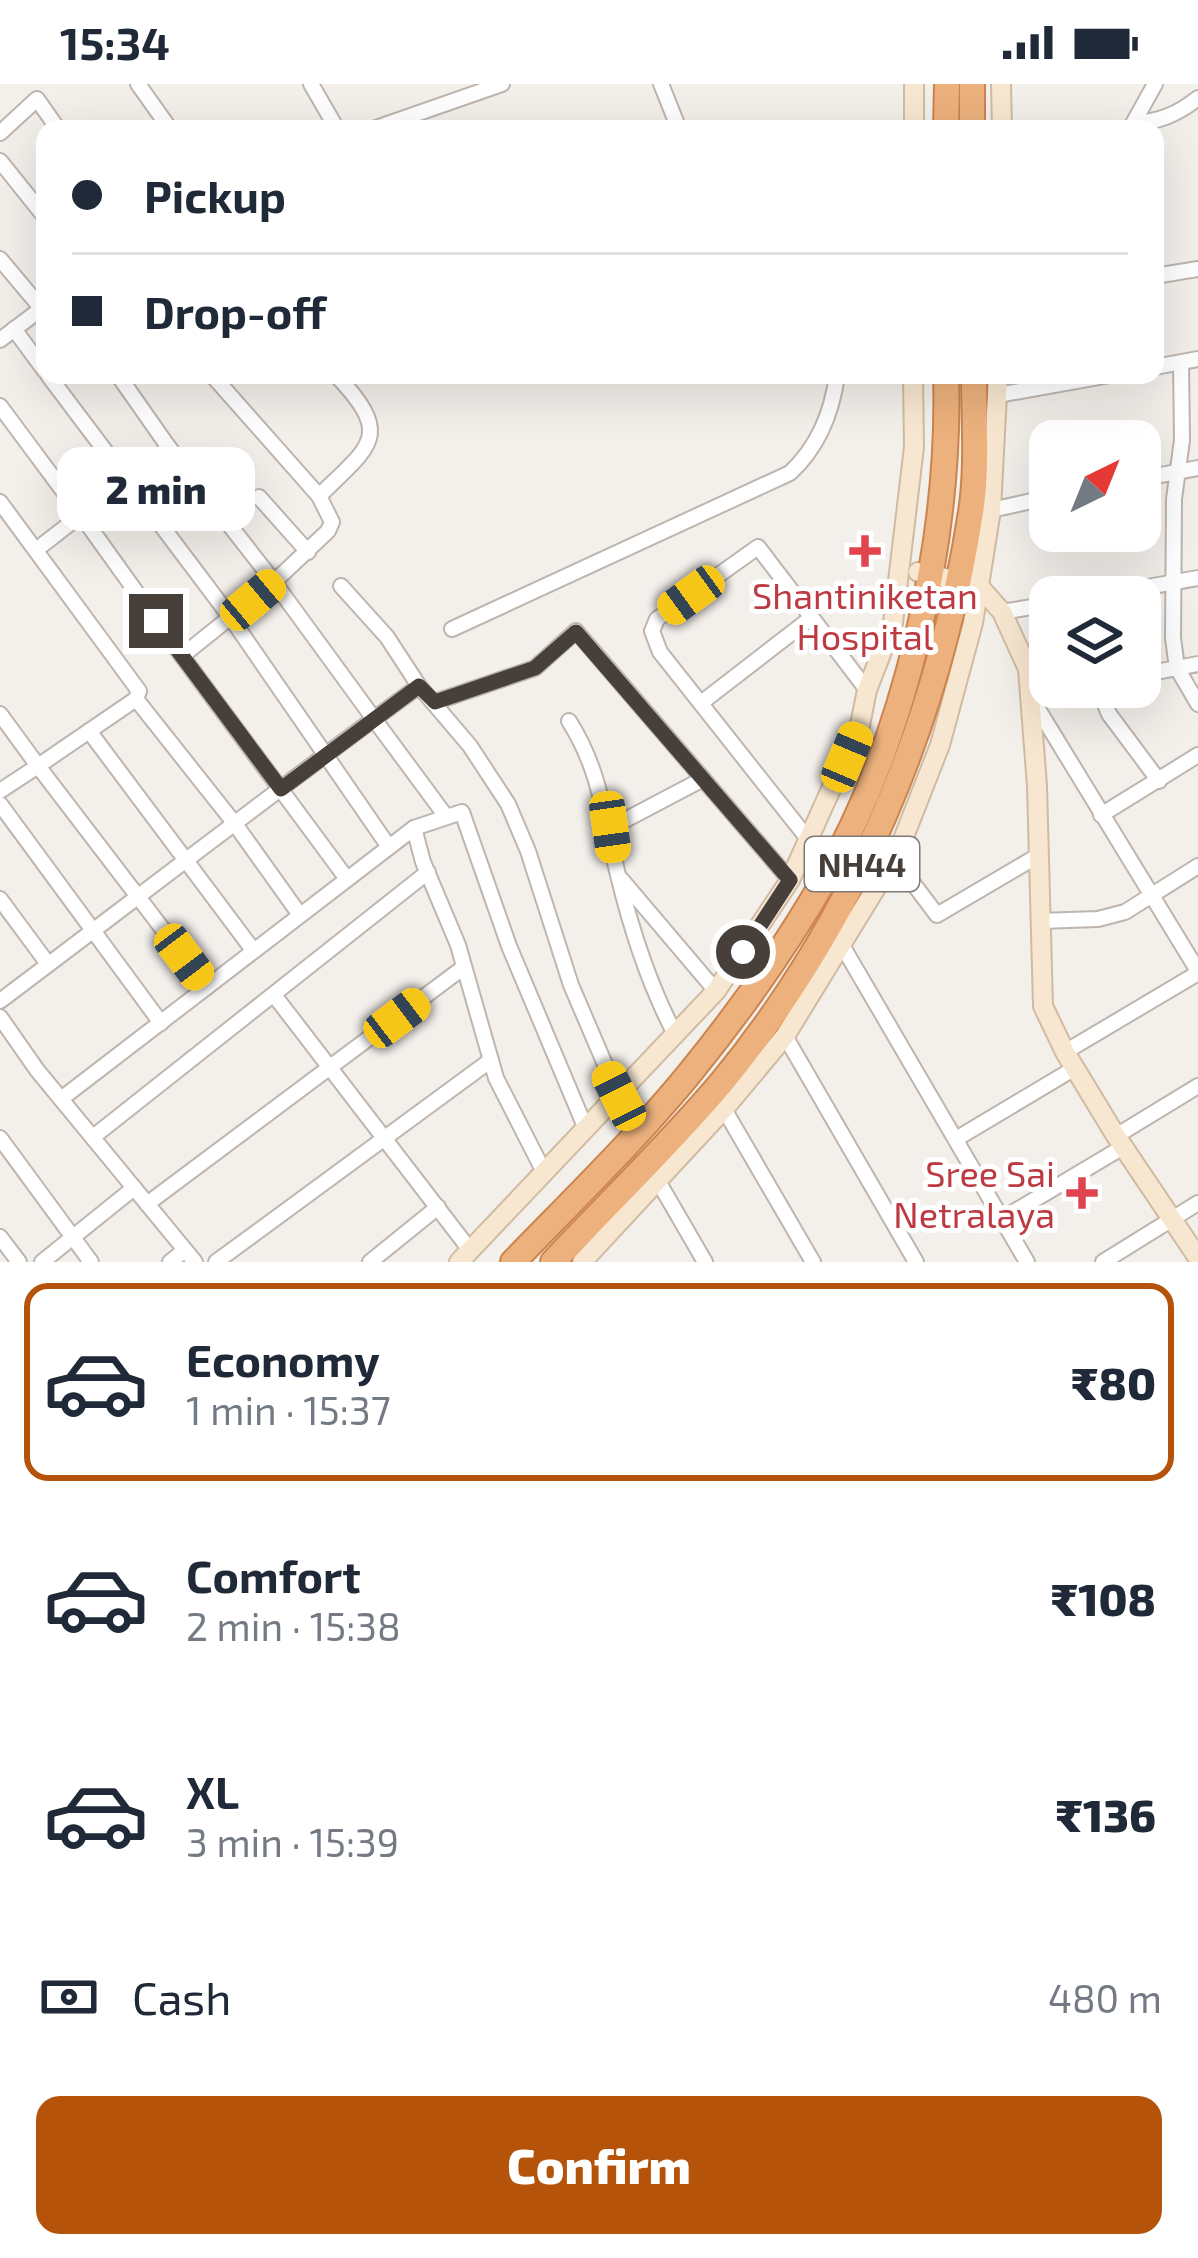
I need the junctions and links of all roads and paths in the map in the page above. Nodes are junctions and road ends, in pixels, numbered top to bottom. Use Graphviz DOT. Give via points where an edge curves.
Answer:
graph roads {
  1 [pos="138,84"];
  2 [pos="310,84"];
  3 [pos="502,84"];
  4 [pos="661,84"];
  5 [pos="914,84"];
  6 [pos="947,84"];
  7 [pos="971,84"];
  8 [pos="1001,84"];
  9 [pos="1155,84"];
  10 [pos="1198,98"];
  11 [pos="52,120"];
  12 [pos="164,120"];
  13 [pos="332,120"];
  14 [pos="399,120"];
  15 [pos="671,120"];
  16 [pos="914,120"];
  17 [pos="946,120"];
  18 [pos="972,120"];
  19 [pos="1002,120"];
  20 [pos="1135,120"];
  21 [pos="1158,120"];
  22 [pos="0,133"];
  23 [pos="0,161"];
  24 [pos="36,206"];
  25 [pos="0,259"];
  26 [pos="1198,268"];
  27 [pos="1164,274"];
  28 [pos="36,299"];
  29 [pos="36,314"];
  30 [pos="14,329"];
  31 [pos="0,340"];
  32 [pos="36,359"];
  33 [pos="1198,359"];
  34 [pos="1181,363"];
  35 [pos="1164,366"];
  36 [pos="54,384"];
  37 [pos="124,384"];
  38 [pos="220,384"];
  39 [pos="345,384"];
  40 [pos="835,384"];
  41 [pos="914,384"];
  42 [pos="946,384"];
  43 [pos="974,384"];
  44 [pos="998,385"];
  45 [pos="0,406"];
  46 [pos="167,445"];
  47 [pos="1198,468"];
  48 [pos="1175,471"];
  49 [pos="1161,474"];
  50 [pos="126,483"];
  51 [pos="319,496"];
  52 [pos="259,497"];
  53 [pos="0,502"];
  54 [pos="1029,502"];
  55 [pos="991,510"];
  56 [pos="81,515"];
  57 [pos="35,550"];
  58 [pos="308,552"];
  59 [pos="902,569"];
  60 [pos="931,575"];
  61 [pos="1198,578"];
  62 [pos="274,582"];
  63 [pos="968,583"];
  64 [pos="1173,583"];
  65 [pos="1161,585"];
  66 [pos="341,586"];
  67 [pos="1029,608"];
  68 [pos="1002,612"];
  69 [pos="231,618"];
  70 [pos="811,618"];
  71 [pos="452,629"];
  72 [pos="182,656"];
  73 [pos="1198,664"];
  74 [pos="1177,668"];
  75 [pos="1161,671"];
  76 [pos="1029,682"];
  77 [pos="419,686"];
  78 [pos="867,690"];
  79 [pos="136,699"];
  80 [pos="435,702"];
  81 [pos="701,703"];
  82 [pos="1198,704"];
  83 [pos="1031,708"];
  84 [pos="1037,708"];
  85 [pos="1106,708"];
  86 [pos="0,714"];
  87 [pos="374,719"];
  88 [pos="569,721"];
  89 [pos="89,731"];
  90 [pos="325,755"];
  91 [pos="1198,755"];
  92 [pos="38,766"];
  93 [pos="704,779"];
  94 [pos="1159,782"];
  95 [pos="281,789"];
  96 [pos="0,791"];
  97 [pos="0,804"];
  98 [pos="445,815"];
  99 [pos="1101,815"];
  100 [pos="235,824"];
  101 [pos="610,827"];
  102 [pos="414,828"];
  103 [pos="808,838"];
  104 [pos="389,847"];
  105 [pos="1039,854"];
  106 [pos="894,858"];
  107 [pos="187,860"];
  108 [pos="1198,866"];
  109 [pos="428,872"];
  110 [pos="617,875"];
  111 [pos="347,879"];
  112 [pos="790,880"];
  113 [pos="140,896"];
  114 [pos="1150,898"];
  115 [pos="0,899"];
  116 [pos="300,915"];
  117 [pos="1040,921"];
  118 [pos="94,930"];
  119 [pos="843,947"];
  120 [pos="254,950"];
  121 [pos="48,964"];
  122 [pos="464,967"];
  123 [pos="1198,972"];
  124 [pos="207,987"];
  125 [pos="716,991"];
  126 [pos="274,995"];
  127 [pos="0,1001"];
  128 [pos="0,1017"];
  129 [pos="161,1023"];
  130 [pos="676,1036"];
  131 [pos="785,1036"];
  132 [pos="490,1060"];
  133 [pos="1070,1060"];
  134 [pos="330,1068"];
  135 [pos="1198,1087"];
  136 [pos="619,1096"];
  137 [pos="61,1099"];
  138 [pos="724,1109"];
  139 [pos="586,1129"];
  140 [pos="385,1137"];
  141 [pos="0,1138"];
  142 [pos="93,1138"];
  143 [pos="956,1139"];
  144 [pos="1120,1141"];
  145 [pos="545,1174"];
  146 [pos="658,1181"];
  147 [pos="134,1188"];
  148 [pos="1198,1203"];
  149 [pos="147,1204"];
  150 [pos="438,1207"];
  151 [pos="1002,1219"];
  152 [pos="1172,1220"];
  153 [pos="0,1237"];
  154 [pos="73,1238"];
  155 [pos="190,1256"];
  156 [pos="465,1256"];
  157 [pos="1198,1258"];
  158 [pos="586,1260"];
  159 [pos="19,1262"];
  160 [pos="42,1262"];
  161 [pos="91,1262"];
  162 [pos="170,1262"];
  163 [pos="216,1262"];
  164 [pos="370,1262"];
  165 [pos="513,1262"];
  166 [pos="553,1262"];
  167 [pos="705,1262"];
  168 [pos="813,1262"];
  169 [pos="916,1262"];
  170 [pos="1027,1262"];
  171 [pos="1102,1262"];
  1 -- 12 [label="street"];
  2 -- 13 [label="street"];
  3 -- 14 [label="street"];
  4 -- 15 [label="street"];
  5 -- 16 [label="street"];
  6 -- 17 [label="highway"];
  7 -- 18 [label="highway"];
  8 -- 19 [label="street"];
  9 -- 20 [label="street"];
  10 -- 21 [label="street"];
  11 -- 22 [label="street" via="37,99"];
  23 -- 24 [label="street"];
  25 -- 28 [label="street"];
  26 -- 27 [label="street"];
  29 -- 30 [label="street"];
  30 -- 31 [label="street"];
  30 -- 32 [label="street"];
  33 -- 34 [label="street"];
  34 -- 35 [label="street"];
  34 -- 48 [label="street"];
  36 -- 50 [label="street"];
  37 -- 46 [label="street"];
  38 -- 51 [label="street"];
  39 -- 51 [label="street" via="365,405 369,442"];
  40 -- 71 [label="street" via="827,422 790,473"];
  41 -- 59 [label="street"];
  42 -- 60 [label="highway, NH44"];
  43 -- 63 [label="highway, NH44"];
  44 -- 55 [label="street"];
  45 -- 56 [label="street"];
  46 -- 50 [label="street"];
  46 -- 62 [label="street"];
  47 -- 48 [label="street"];
  48 -- 49 [label="street"];
  48 -- 64 [label="street"];
  50 -- 56 [label="street"];
  50 -- 69 [label="street"];
  51 -- 58 [label="street" via="332,522"];
  52 -- 58 [label="street"];
  53 -- 57 [label="street"];
  54 -- 55 [label="street"];
  55 -- 63 [label="street"];
  56 -- 57 [label="street"];
  56 -- 72 [label="street"];
  57 -- 79 [label="street" via="136,684"];
  58 -- 62 [label="street"];
  59 -- 60 [label="street"];
  59 -- 78 [label="street"];
  60 -- 63 [label="street"];
  60 -- 165 [label="highway, NH44" via="877,770 824,881 692,1070"];
  61 -- 64 [label="street"];
  62 -- 69 [label="street"];
  62 -- 87 [label="street"];
  63 -- 68 [label="street"];
  63 -- 106 [label="street" via="973,622 940,745"];
  63 -- 166 [label="highway, NH44" via="900,780 836,918 719,1084"];
  64 -- 65 [label="street"];
  64 -- 74 [label="street"];
  66 -- 77 [label="street"];
  67 -- 68 [label="street"];
  68 -- 76 [label="street"];
  69 -- 72 [label="street"];
  69 -- 90 [label="street"];
  70 -- 78 [label="street"];
  70 -- 81 [label="street"];
  70 -- 81 [label="street" via="758,547 657,619 652,631 660,652"];
  72 -- 95 [label="street"];
  73 -- 74 [label="street"];
  74 -- 75 [label="street"];
  74 -- 82 [label="street"];
  77 -- 80 [label="street"];
  77 -- 87 [label="street"];
  78 -- 103 [label="street" via="860,725"];
  79 -- 89 [label="street"];
  79 -- 100 [label="street"];
  80 -- 93 [label="street" via="535,668 576,632"];
  80 -- 136 [label="street" via="508,804"];
  81 -- 103 [label="street"];
  83 -- 105 [label="street"];
  84 -- 99 [label="street"];
  85 -- 94 [label="street"];
  86 -- 92 [label="street"];
  87 -- 90 [label="street"];
  87 -- 98 [label="street"];
  88 -- 101 [label="street" via="589,752"];
  89 -- 92 [label="street"];
  89 -- 107 [label="street"];
  90 -- 95 [label="street"];
  90 -- 104 [label="street"];
  91 -- 94 [label="street"];
  92 -- 96 [label="street"];
  92 -- 113 [label="street"];
  93 -- 101 [label="street"];
  93 -- 112 [label="street"];
  94 -- 99 [label="street"];
  95 -- 100 [label="street"];
  95 -- 111 [label="street"];
  97 -- 118 [label="street"];
  98 -- 102 [label="street"];
  98 -- 139 [label="street" via="462,812"];
  99 -- 114 [label="street"];
  100 -- 107 [label="street"];
  100 -- 116 [label="street"];
  101 -- 110 [label="street"];
  102 -- 104 [label="street"];
  102 -- 109 [label="street"];
  103 -- 112 [label="street"];
  104 -- 111 [label="street"];
  105 -- 106 [label="street" via="937,915"];
  105 -- 117 [label="street"];
  106 -- 119 [label="street"];
  107 -- 113 [label="street"];
  107 -- 120 [label="street"];
  108 -- 114 [label="street"];
  109 -- 122 [label="street"];
  109 -- 126 [label="street"];
  110 -- 125 [label="street"];
  110 -- 130 [label="street"];
  111 -- 116 [label="street"];
  112 -- 125 [label="street"];
  113 -- 118 [label="street"];
  113 -- 124 [label="street"];
  114 -- 117 [label="street" via="1097,920"];
  114 -- 123 [label="street"];
  115 -- 121 [label="street"];
  116 -- 120 [label="street"];
  117 -- 133 [label="street" via="1043,1006"];
  118 -- 121 [label="street"];
  118 -- 129 [label="street"];
  119 -- 131 [label="street"];
  119 -- 143 [label="street"];
  120 -- 124 [label="street"];
  121 -- 127 [label="street"];
  122 -- 132 [label="street"];
  122 -- 134 [label="street"];
  123 -- 133 [label="street"];
  124 -- 129 [label="street"];
  125 -- 130 [label="street"];
  126 -- 134 [label="street"];
  126 -- 142 [label="street"];
  128 -- 137 [label="street"];
  129 -- 137 [label="street"];
  130 -- 136 [label="street"];
  131 -- 138 [label="street"];
  131 -- 169 [label="street"];
  132 -- 140 [label="street"];
  132 -- 145 [label="street"];
  133 -- 143 [label="street"];
  133 -- 144 [label="street"];
  134 -- 140 [label="street"];
  134 -- 149 [label="street"];
  135 -- 144 [label="street"];
  136 -- 139 [label="street"];
  137 -- 142 [label="street"];
  138 -- 146 [label="street"];
  138 -- 168 [label="street"];
  139 -- 145 [label="street"];
  140 -- 150 [label="street"];
  140 -- 163 [label="street"];
  141 -- 154 [label="street"];
  142 -- 147 [label="street"];
  143 -- 151 [label="street"];
  144 -- 151 [label="street"];
  144 -- 152 [label="street"];
  145 -- 156 [label="street"];
  146 -- 158 [label="street"];
  146 -- 167 [label="street"];
  147 -- 149 [label="street"];
  147 -- 154 [label="street"];
  148 -- 152 [label="street"];
  149 -- 155 [label="street"];
  150 -- 156 [label="street"];
  150 -- 164 [label="street"];
  151 -- 170 [label="street"];
  152 -- 157 [label="street"];
  152 -- 171 [label="street"];
  153 -- 159 [label="street"];
  154 -- 160 [label="street"];
  154 -- 161 [label="street"];
  155 -- 162 [label="street"];
}
